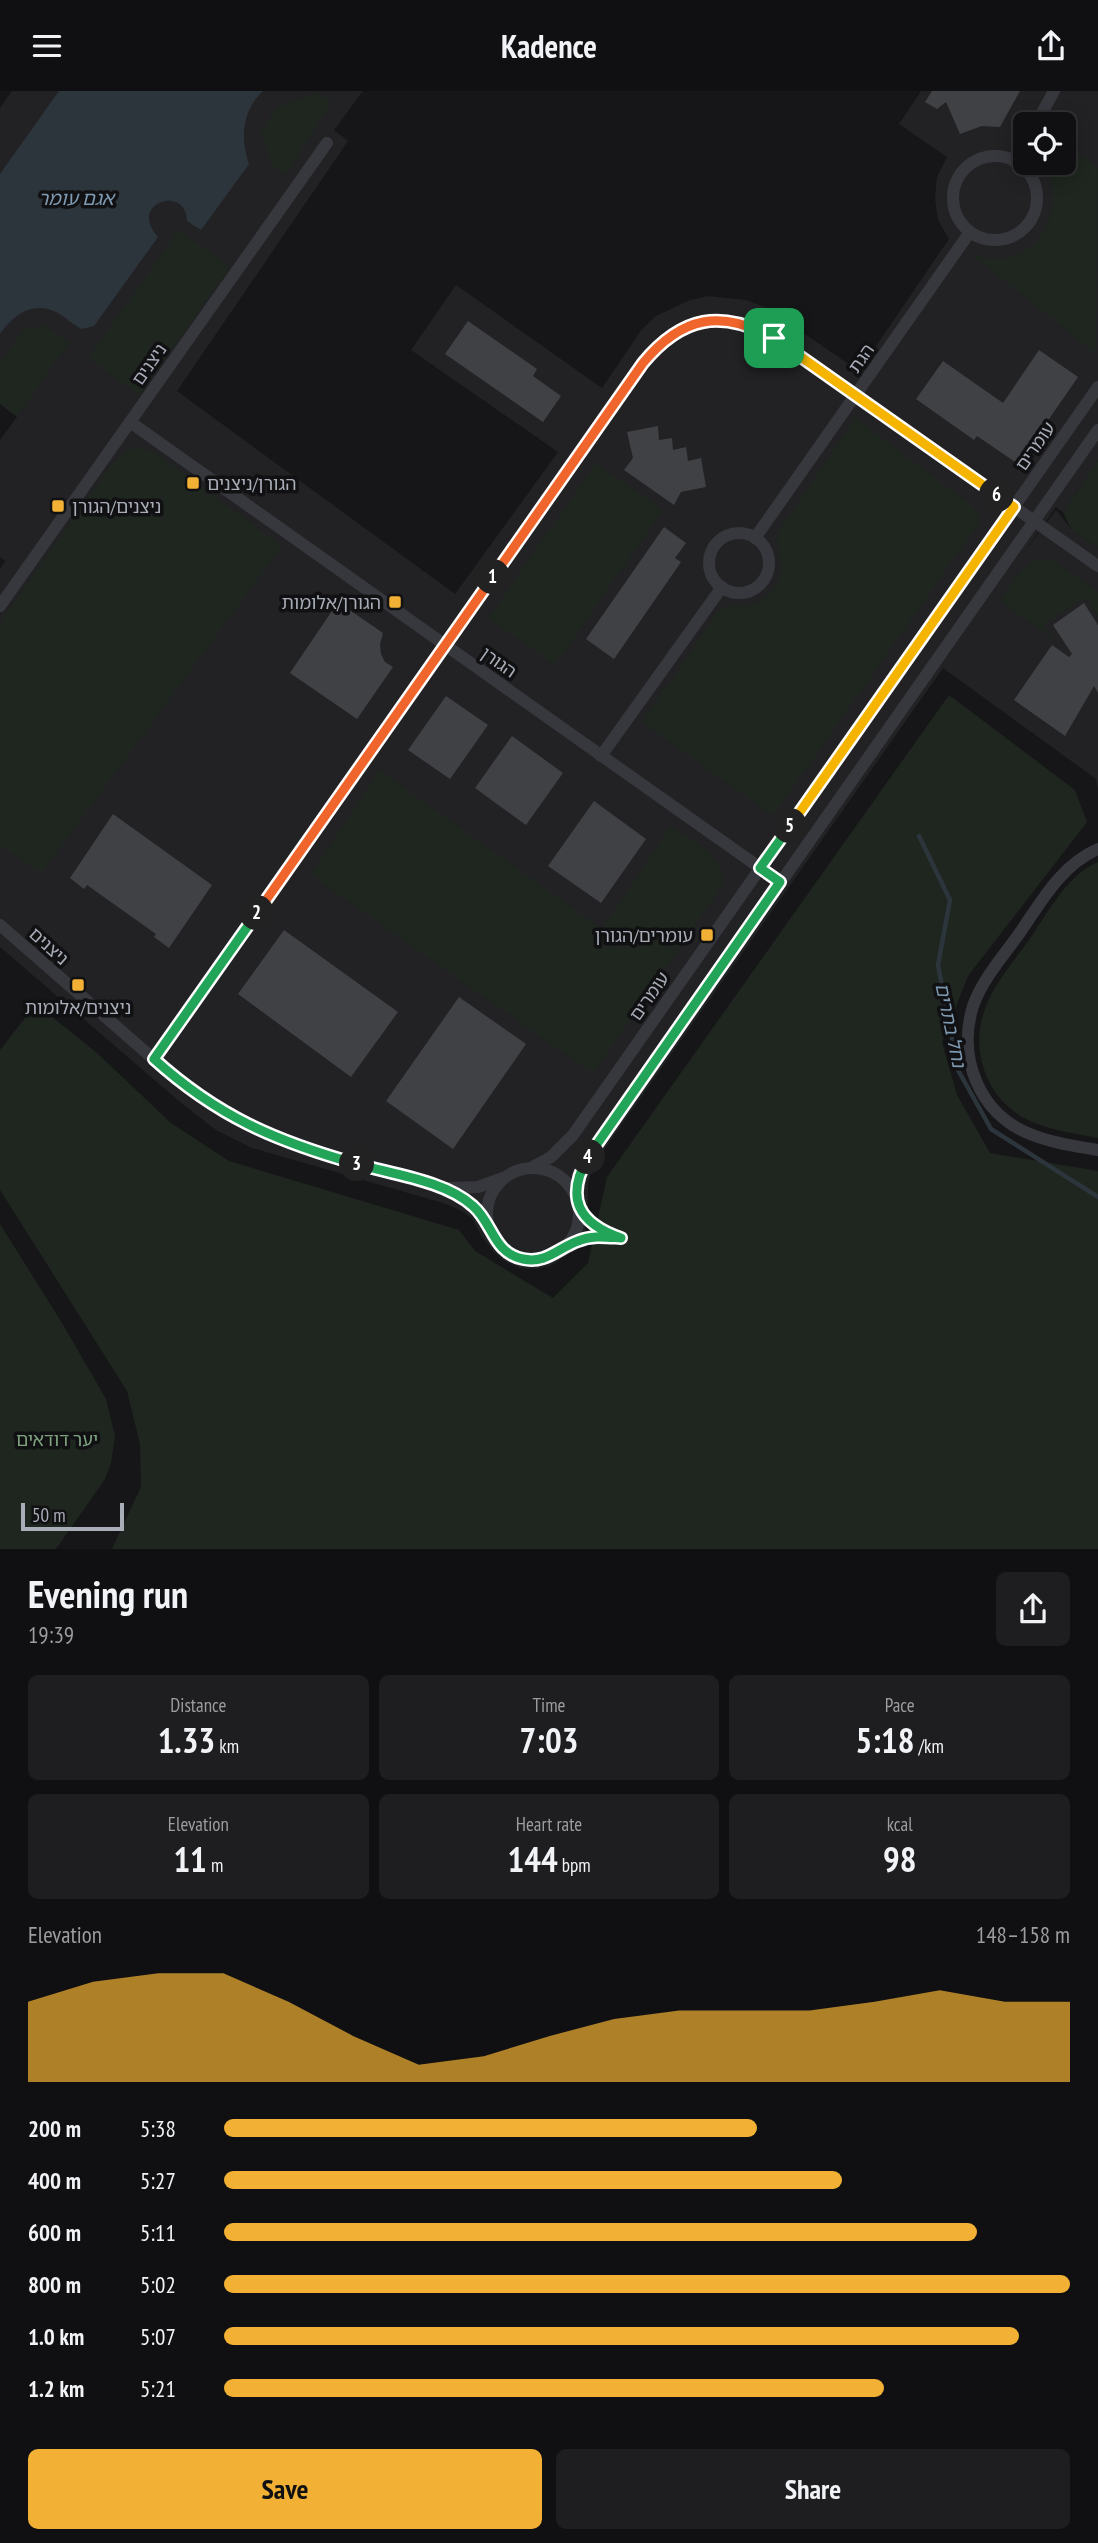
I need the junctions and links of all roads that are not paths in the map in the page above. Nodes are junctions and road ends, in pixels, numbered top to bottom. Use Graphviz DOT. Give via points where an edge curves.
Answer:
graph roads {
  1 [pos="1054,91"];
  2 [pos="1043,112"];
  3 [pos="327,143"];
  4 [pos="1013,161"];
  5 [pos="1029,175"];
  6 [pos="970,232"];
  7 [pos="1098,387"];
  8 [pos="856,396"];
  9 [pos="130,422"];
  10 [pos="1098,430"];
  11 [pos="1014,507"];
  12 [pos="1034,521"];
  13 [pos="755,538"];
  14 [pos="1098,566"];
  15 [pos="722,587"];
  16 [pos="0,605"];
  17 [pos="445,645"];
  18 [pos="601,756"];
  19 [pos="1098,849"];
  20 [pos="760,868"];
  21 [pos="780,882"];
  22 [pos="0,925"];
  23 [pos="154,1059"];
  24 [pos="1098,1150"];
  25 [pos="531,1168"];
  26 [pos="506,1176"];
  27 [pos="438,1187"];
  28 [pos="577,1204"];
  29 [pos="488,1224"];
  30 [pos="559,1252"];
  1 -- 2 [label="street"];
  3 -- 9 [label="street, ניצנים"];
  4 -- 6 [label="street" via="985,157 959,175 953,191 954,208"];
  5 -- 6 [label="street" via="1036,205 1019,233 987,240"];
  6 -- 8 [label="street, הגת"];
  7 -- 11 [label="street, עומרים"];
  8 -- 11 [label="street"];
  8 -- 13 [label="street, הגת"];
  8 -- 17 [label="street" via="774,338 746,324 701,321 669,336 643,363"];
  9 -- 16 [label="street, ניצנים"];
  9 -- 17 [label="street, הגורן"];
  10 -- 12 [label="street"];
  11 -- 12 [label="street"];
  11 -- 20 [label="street, עומרים"];
  12 -- 14 [label="street"];
  12 -- 21 [label="street"];
  13 -- 15 [label="street" via="733,534 715,547 710,570"];
  13 -- 15 [label="street" via="768,557 764,580 746,592"];
  15 -- 18 [label="street"];
  17 -- 18 [label="street, הגורן"];
  17 -- 23 [label="street"];
  18 -- 20 [label="street, הגורן"];
  19 -- 24 [label="street" via="1077,860 1052,887 987,979 967,1029 974,1079 986,1101 1005,1120 1028,1134"];
  20 -- 21 [label="street, הגורן"];
  20 -- 25 [label="street, עומרים" via="573,1135 551,1157"];
  21 -- 28 [label="street" via="588,1157 578,1182"];
  22 -- 23 [label="street, ניצנים"];
  23 -- 27 [label="street, ניצנים" via="208,1103 266,1134"];
  25 -- 26 [label="street"];
  25 -- 28 [label="street" via="558,1175"];
  26 -- 27 [label="street, ניצנים" via="470,1188"];
  26 -- 29 [label="street" via="490,1197"];
  27 -- 29 [label="street, ניצנים" via="471,1204"];
  28 -- 30 [label="street" via="575,1231"];
  28 -- 30 [label="street" via="592,1224 621,1238 584,1239"];
  29 -- 30 [label="street" via="501,1247 516,1257 534,1260"];
}
